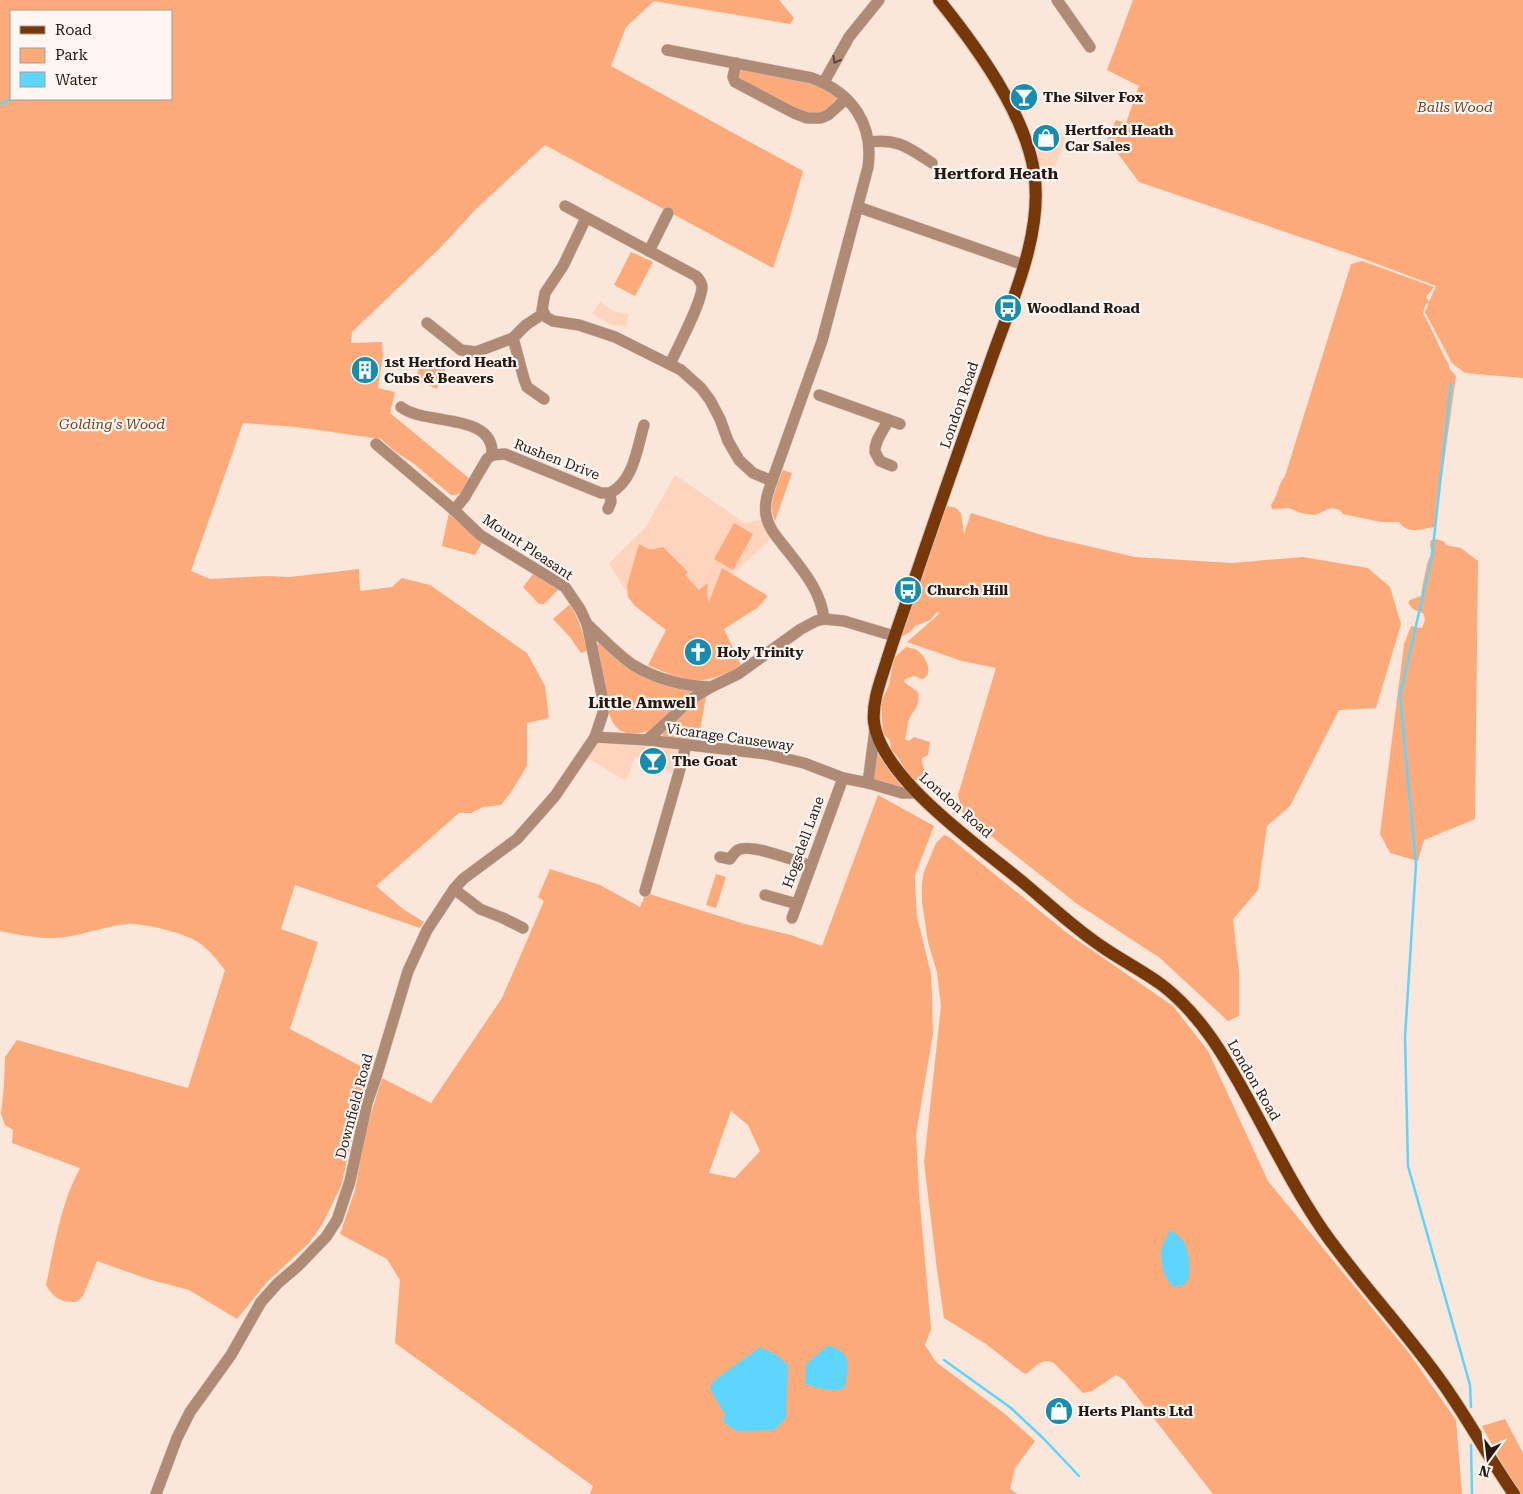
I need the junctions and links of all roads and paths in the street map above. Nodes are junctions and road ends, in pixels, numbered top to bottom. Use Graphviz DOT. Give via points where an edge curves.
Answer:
graph roads {
  1 [pos="879,0"];
  2 [pos="939,0"];
  3 [pos="1059,1"];
  4 [pos="1090,47"];
  5 [pos="667,50"];
  6 [pos="736,63"];
  7 [pos="824,82"];
  8 [pos="846,99"];
  9 [pos="869,142"];
  10 [pos="932,162"];
  11 [pos="565,206"];
  12 [pos="858,207"];
  13 [pos="668,213"];
  14 [pos="586,218"];
  15 [pos="649,251"];
  16 [pos="1024,265"];
  17 [pos="544,313"];
  18 [pos="427,323"];
  19 [pos="513,338"];
  20 [pos="670,364"];
  21 [pos="812,371"];
  22 [pos="819,395"];
  23 [pos="544,399"];
  24 [pos="401,407"];
  25 [pos="798,408"];
  26 [pos="888,420"];
  27 [pos="900,424"];
  28 [pos="644,425"];
  29 [pos="376,444"];
  30 [pos="492,455"];
  31 [pos="892,466"];
  32 [pos="772,480"];
  33 [pos="610,493"];
  34 [pos="454,510"];
  35 [pos="608,510"];
  36 [pos="824,619"];
  37 [pos="587,624"];
  38 [pos="894,636"];
  39 [pos="711,687"];
  40 [pos="601,721"];
  41 [pos="875,730"];
  42 [pos="594,738"];
  43 [pos="621,738"];
  44 [pos="647,740"];
  45 [pos="686,744"];
  46 [pos="843,778"];
  47 [pos="868,783"];
  48 [pos="917,793"];
  49 [pos="720,857"];
  50 [pos="811,866"];
  51 [pos="454,889"];
  52 [pos="645,891"];
  53 [pos="765,895"];
  54 [pos="797,904"];
  55 [pos="792,918"];
  56 [pos="522,928"];
  57 [pos="156,1494"];
  58 [pos="1514,1494"];
  1 -- 7 [label="street, one-way" via="849,37"];
  2 -- 16 [label="main road, London Road" via="962,29 1008,101 1026,140 1033,164 1036,210"];
  3 -- 4 [label="street"];
  5 -- 6 [label="street"];
  6 -- 7 [label="street"];
  6 -- 8 [label="street" via="735,82 801,116 828,115"];
  7 -- 8 [label="street"];
  8 -- 9 [label="street" via="861,118"];
  9 -- 10 [label="street" via="886,140 902,143"];
  9 -- 12 [label="street" via="868,167"];
  11 -- 14 [label="street"];
  12 -- 16 [label="street"];
  12 -- 21 [label="street"];
  13 -- 15 [label="street"];
  14 -- 15 [label="street"];
  14 -- 17 [label="street" via="563,266 545,293"];
  15 -- 20 [label="street" via="696,276 702,285 692,318"];
  16 -- 38 [label="main road, London Road"];
  17 -- 19 [label="street"];
  17 -- 20 [label="street" via="553,322 596,330"];
  18 -- 19 [label="street" via="456,347 470,353"];
  19 -- 23 [label="street" via="527,387"];
  20 -- 32 [label="street" via="690,376 706,394 739,460 753,473"];
  21 -- 22 [label="street"];
  21 -- 25 [label="street"];
  22 -- 25 [label="street"];
  22 -- 26 [label="street"];
  24 -- 30 [label="street, Rushen Drive" via="409,412 478,429 492,443"];
  25 -- 32 [label="street"];
  26 -- 27 [label="street"];
  26 -- 31 [label="street" via="876,442 875,452 880,461"];
  28 -- 33 [label="street, Rushen Drive" via="627,480"];
  29 -- 34 [label="street, Mount Pleasant"];
  30 -- 33 [label="street, Rushen Drive" via="505,454 601,493"];
  30 -- 34 [label="street, Rushen Drive" via="484,462"];
  32 -- 36 [label="street" via="766,502 768,519 774,533 816,590"];
  33 -- 35 [label="street, Rushen Drive"];
  34 -- 37 [label="street, Mount Pleasant" via="487,540 561,583"];
  36 -- 38 [label="street" via="844,621"];
  36 -- 39 [label="street" via="801,629 738,674"];
  37 -- 39 [label="street, Mount Pleasant" via="633,664 649,673 689,685"];
  37 -- 40 [label="street, Mount Pleasant" via="603,700"];
  38 -- 41 [label="main road, London Road" via="875,698"];
  39 -- 44 [label="street" via="693,698"];
  40 -- 42 [label="street, Mount Pleasant"];
  40 -- 43 [label="street"];
  41 -- 47 [label="street"];
  41 -- 48 [label="main road, London Road" via="894,766"];
  42 -- 43 [label="street, Vicarage Causeway"];
  42 -- 51 [label="street, Downfield Road" via="554,796 517,838"];
  43 -- 44 [label="street, Vicarage Causeway"];
  44 -- 45 [label="street, Vicarage Causeway"];
  45 -- 46 [label="street, Vicarage Causeway" via="766,754"];
  45 -- 52 [label="street"];
  46 -- 47 [label="street, Vicarage Causeway"];
  46 -- 50 [label="street, Hogsdell Lane"];
  47 -- 48 [label="street, Vicarage Causeway" via="902,793"];
  48 -- 58 [label="main road, London Road" via="1072,925 1161,985 1188,1008 1228,1063 1325,1232 1441,1381"];
  49 -- 50 [label="street" via="730,859 738,850 756,850"];
  50 -- 54 [label="street, Hogsdell Lane"];
  51 -- 56 [label="street" via="480,909"];
  51 -- 57 [label="street, Downfield Road" via="427,930 408,971 337,1220 326,1237 261,1302 230,1355 190,1412"];
  53 -- 54 [label="street"];
  54 -- 55 [label="street, Hogsdell Lane"];
}
